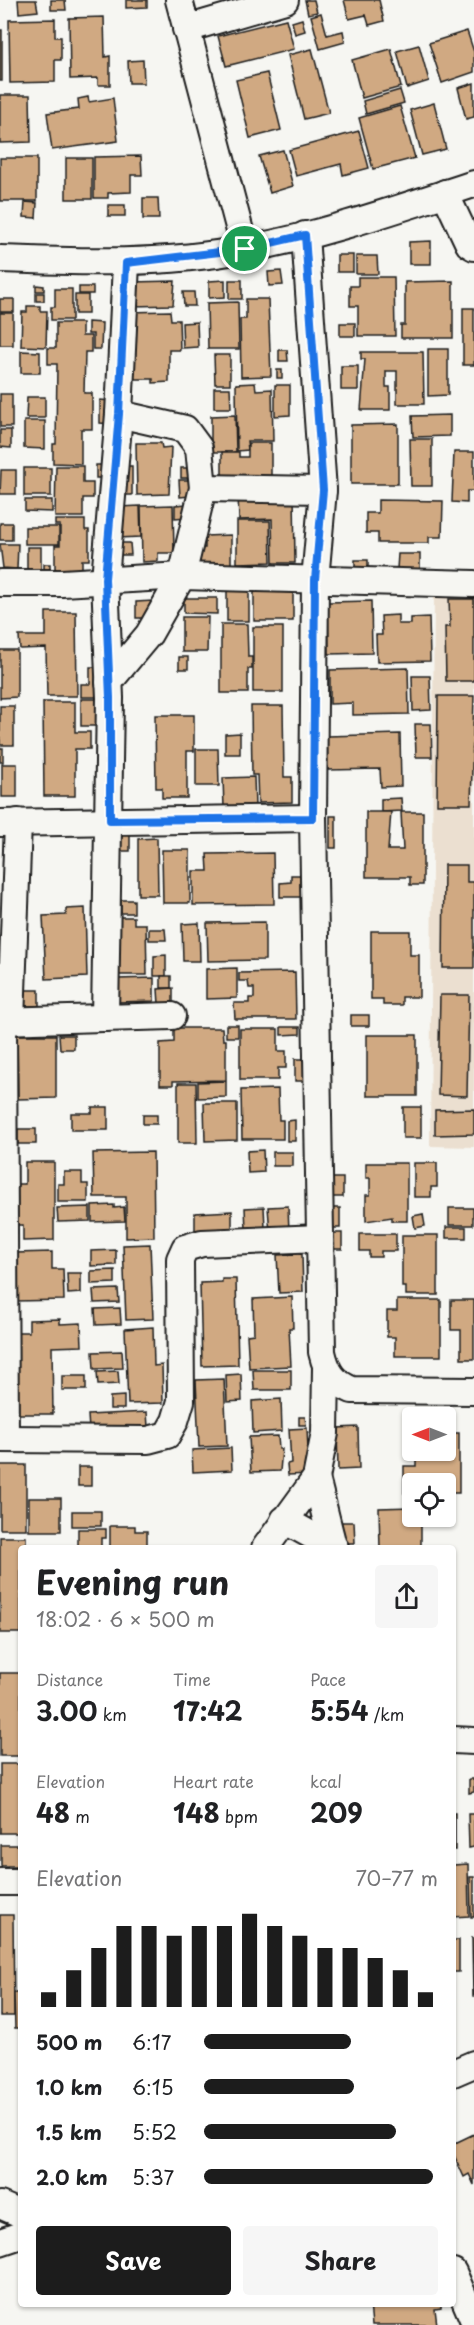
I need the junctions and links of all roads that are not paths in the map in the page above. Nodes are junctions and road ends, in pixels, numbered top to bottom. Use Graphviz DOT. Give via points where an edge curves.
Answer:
graph roads {
  1 [pos="178,0"];
  2 [pos="285,0"];
  3 [pos="186,29"];
  4 [pos="474,184"];
  5 [pos="445,194"];
  6 [pos="305,235"];
  7 [pos="474,247"];
  8 [pos="245,249"];
  9 [pos="0,259"];
  10 [pos="126,263"];
  11 [pos="119,414"];
  12 [pos="203,488"];
  13 [pos="323,490"];
  14 [pos="182,576"];
  15 [pos="105,579"];
  16 [pos="315,580"];
  17 [pos="0,583"];
  18 [pos="474,584"];
  19 [pos="110,682"];
  20 [pos="313,818"];
  21 [pos="110,820"];
  22 [pos="9,822"];
  23 [pos="171,1016"];
  24 [pos="105,1018"];
  25 [pos="5,1021"];
  26 [pos="2,1156"];
  27 [pos="320,1238"];
  28 [pos="326,1367"];
  29 [pos="474,1391"];
  30 [pos="3,1439"];
  31 [pos="316,1478"];
  32 [pos="284,1520"];
  33 [pos="267,1545"];
  34 [pos="330,1545"];
  35 [pos="333,1545"];
  36 [pos="456,1740"];
  37 [pos="474,1741"];
  38 [pos="0,1882"];
  39 [pos="18,1882"];
  40 [pos="474,2064"];
  41 [pos="456,2072"];
  42 [pos="0,2205"];
  43 [pos="18,2213"];
  44 [pos="18,2236"];
  45 [pos="0,2242"];
  46 [pos="456,2279"];
  47 [pos="474,2321"];
  1 -- 3 [label="street"];
  2 -- 3 [label="street"];
  3 -- 8 [label="street"];
  4 -- 5 [label="street"];
  5 -- 6 [label="street"];
  5 -- 7 [label="street"];
  6 -- 8 [label="street"];
  6 -- 13 [label="street"];
  8 -- 10 [label="street"];
  9 -- 10 [label="street"];
  10 -- 11 [label="street"];
  11 -- 12 [label="street" via="185,429 199,448"];
  11 -- 15 [label="street"];
  12 -- 13 [label="street"];
  12 -- 14 [label="street"];
  13 -- 16 [label="street"];
  14 -- 15 [label="street"];
  14 -- 16 [label="street"];
  14 -- 19 [label="street" via="149,634"];
  15 -- 17 [label="street"];
  15 -- 19 [label="street"];
  16 -- 18 [label="street"];
  16 -- 20 [label="street"];
  19 -- 21 [label="street"];
  20 -- 21 [label="street"];
  20 -- 27 [label="street"];
  21 -- 22 [label="street"];
  21 -- 24 [label="street"];
  22 -- 25 [label="street"];
  23 -- 24 [label="street"];
  24 -- 25 [label="street"];
  25 -- 26 [label="street"];
  26 -- 30 [label="street"];
  27 -- 28 [label="street" via="322,1352"];
  27 -- 30 [label="street" via="202,1243 185,1248 180,1259 181,1401 167,1435 148,1440"];
  28 -- 29 [label="street" via="335,1383 352,1390"];
  28 -- 31 [label="street" via="325,1433"];
  31 -- 32 [label="street"];
  31 -- 35 [label="street"];
  32 -- 33 [label="street"];
  32 -- 34 [label="street"];
  36 -- 37 [label="street"];
  38 -- 39 [label="street"];
  40 -- 41 [label="street"];
  42 -- 43 [label="street"];
  44 -- 45 [label="street"];
  46 -- 47 [label="street"];
}
